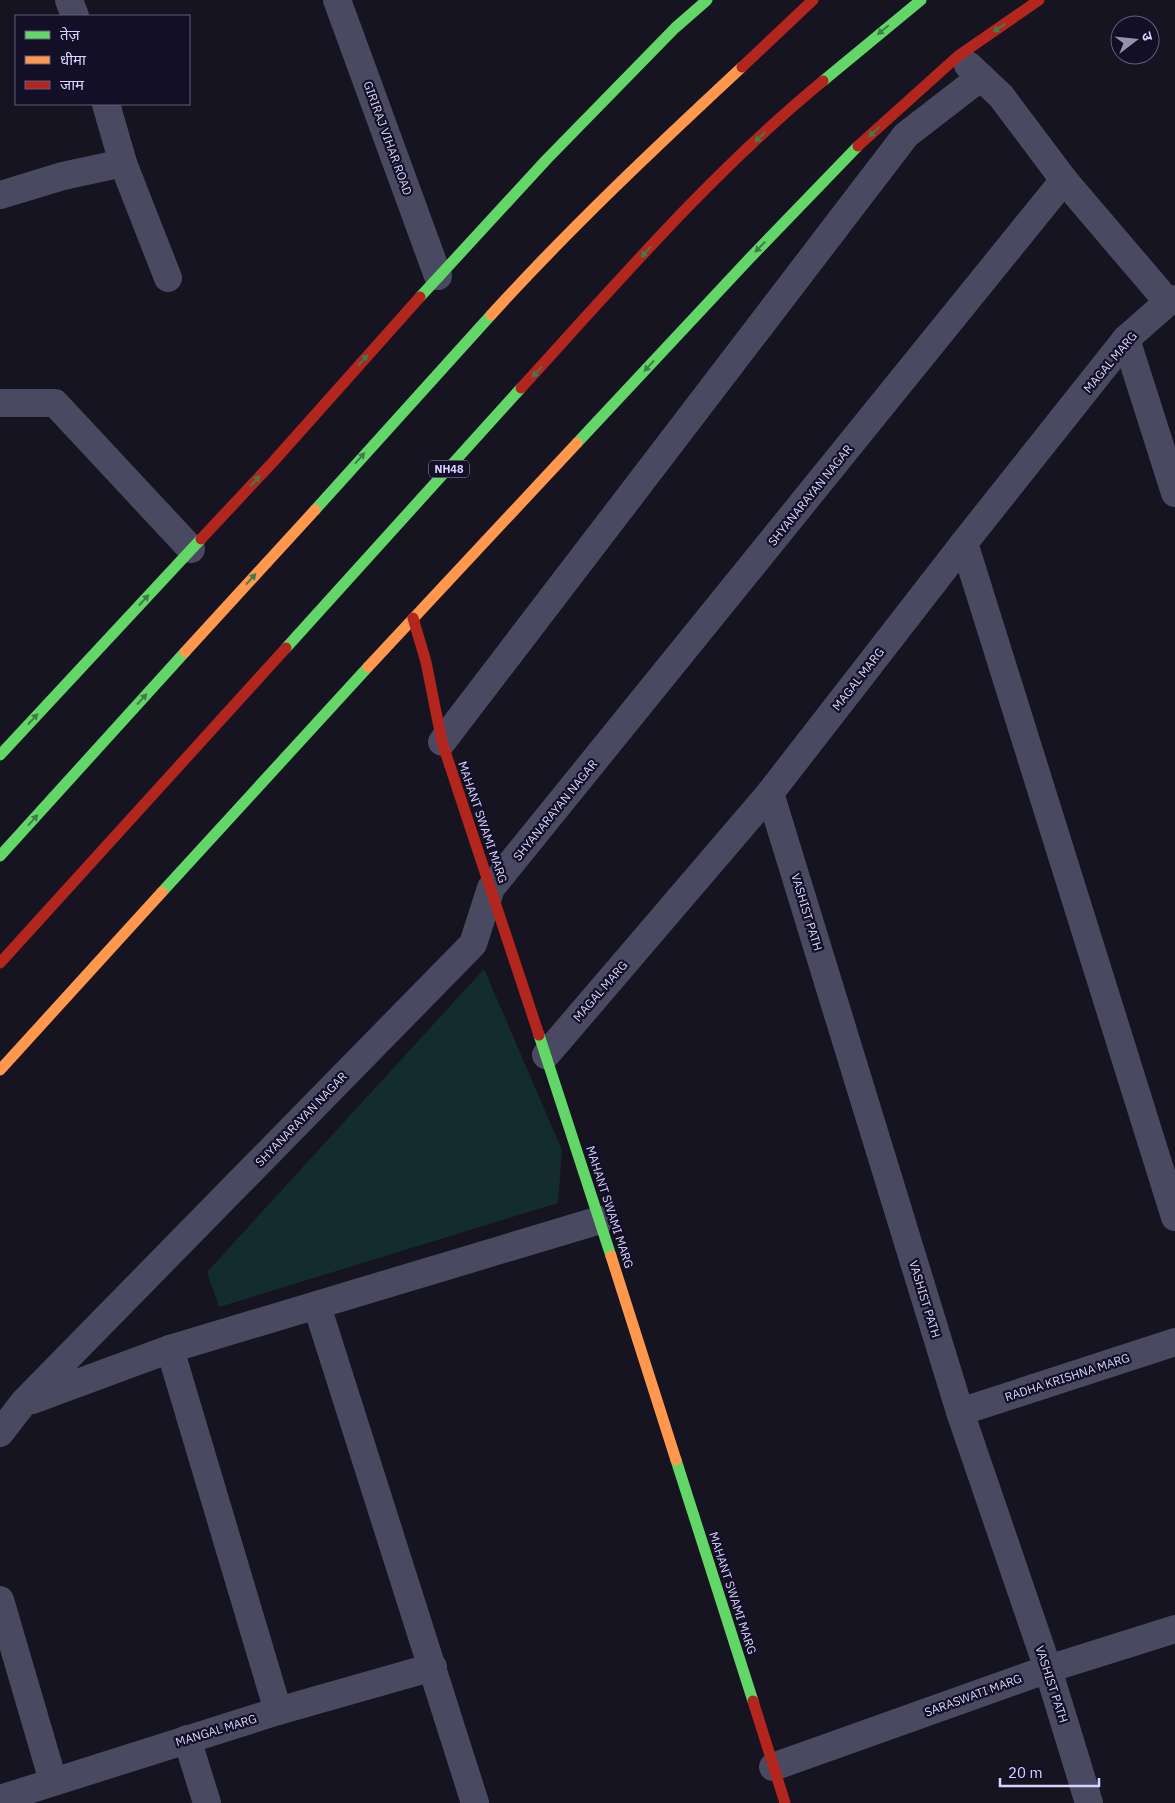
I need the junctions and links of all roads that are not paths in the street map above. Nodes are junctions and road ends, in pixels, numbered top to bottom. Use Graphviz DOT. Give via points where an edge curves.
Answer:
graph roads {
  1 [pos="69,0"];
  2 [pos="337,0"];
  3 [pos="706,0"];
  4 [pos="813,0"];
  5 [pos="921,0"];
  6 [pos="1039,0"];
  7 [pos="75,15"];
  8 [pos="958,56"];
  9 [pos="981,76"];
  10 [pos="106,105"];
  11 [pos="124,163"];
  12 [pos="1064,180"];
  13 [pos="0,196"];
  14 [pos="438,276"];
  15 [pos="168,278"];
  16 [pos="1172,300"];
  17 [pos="1126,339"];
  18 [pos="0,403"];
  19 [pos="1175,493"];
  20 [pos="964,542"];
  21 [pos="191,549"];
  22 [pos="413,618"];
  23 [pos="442,742"];
  24 [pos="0,755"];
  25 [pos="770,792"];
  26 [pos="0,856"];
  27 [pos="491,888"];
  28 [pos="0,963"];
  29 [pos="546,1055"];
  30 [pos="0,1070"];
  31 [pos="1175,1217"];
  32 [pos="600,1220"];
  33 [pos="317,1306"];
  34 [pos="1175,1342"];
  35 [pos="170,1349"];
  36 [pos="24,1402"];
  37 [pos="960,1412"];
  38 [pos="0,1433"];
  39 [pos="0,1600"];
  40 [pos="1175,1629"];
  41 [pos="433,1667"];
  42 [pos="1048,1669"];
  43 [pos="278,1711"];
  44 [pos="187,1739"];
  45 [pos="773,1766"];
  46 [pos="53,1781"];
  47 [pos="0,1799"];
  48 [pos="207,1803"];
  49 [pos="476,1803"];
  50 [pos="785,1803"];
  51 [pos="1089,1803"];
  1 -- 7 [label="street"];
  2 -- 14 [label="street, GIRIRAJ VIHAR ROAD"];
  3 -- 14 [label="main road" via="561,145"];
  26 -- 4 [label="main road, one-way" via="528,275 672,132"];
  5 -- 28 [label="main road, NH48, one-way" via="786,111 668,228"];
  6 -- 8 [label="main road, one-way"];
  8 -- 9 [label="street"];
  8 -- 22 [label="main road, one-way" via="858,146"];
  9 -- 12 [label="street" via="1001,96"];
  9 -- 23 [label="street" via="906,135"];
  10 -- 11 [label="street"];
  11 -- 13 [label="street" via="63,176"];
  11 -- 15 [label="street"];
  12 -- 16 [label="street"];
  12 -- 27 [label="street, SHYANARAYAN NAGAR"];
  21 -- 14 [label="main road, one-way"];
  16 -- 17 [label="street, MAGAL MARG"];
  17 -- 19 [label="street"];
  17 -- 20 [label="street, MAGAL MARG"];
  18 -- 21 [label="street" via="55,403"];
  20 -- 25 [label="street, MAGAL MARG"];
  20 -- 31 [label="street"];
  24 -- 21 [label="main road, one-way"];
  22 -- 23 [label="main road, MAHANT SWAMI MARG" via="426,662"];
  22 -- 30 [label="main road"];
  23 -- 27 [label="main road, MAHANT SWAMI MARG"];
  25 -- 29 [label="street, MAGAL MARG"];
  25 -- 37 [label="street, VASHIST PATH"];
  27 -- 29 [label="main road, MAHANT SWAMI MARG"];
  27 -- 36 [label="street, SHYANARAYAN NAGAR" via="473,944"];
  29 -- 32 [label="main road, MAHANT SWAMI MARG"];
  32 -- 33 [label="street"];
  32 -- 45 [label="main road, MAHANT SWAMI MARG"];
  33 -- 35 [label="street"];
  33 -- 41 [label="street"];
  34 -- 37 [label="street, RADHA KRISHNA MARG"];
  35 -- 36 [label="street"];
  35 -- 43 [label="street"];
  36 -- 38 [label="street, SHYANARAYAN NAGAR"];
  37 -- 42 [label="street, VASHIST PATH"];
  39 -- 46 [label="street"];
  40 -- 42 [label="street, SARASWATI MARG"];
  41 -- 43 [label="street, MANGAL MARG"];
  41 -- 49 [label="street"];
  42 -- 45 [label="street, SARASWATI MARG"];
  42 -- 51 [label="street, VASHIST PATH"];
  43 -- 44 [label="street, MANGAL MARG"];
  44 -- 46 [label="street, MANGAL MARG"];
  44 -- 48 [label="street"];
  45 -- 50 [label="main road, MAHANT SWAMI MARG"];
  46 -- 47 [label="street, MANGAL MARG"];
}
